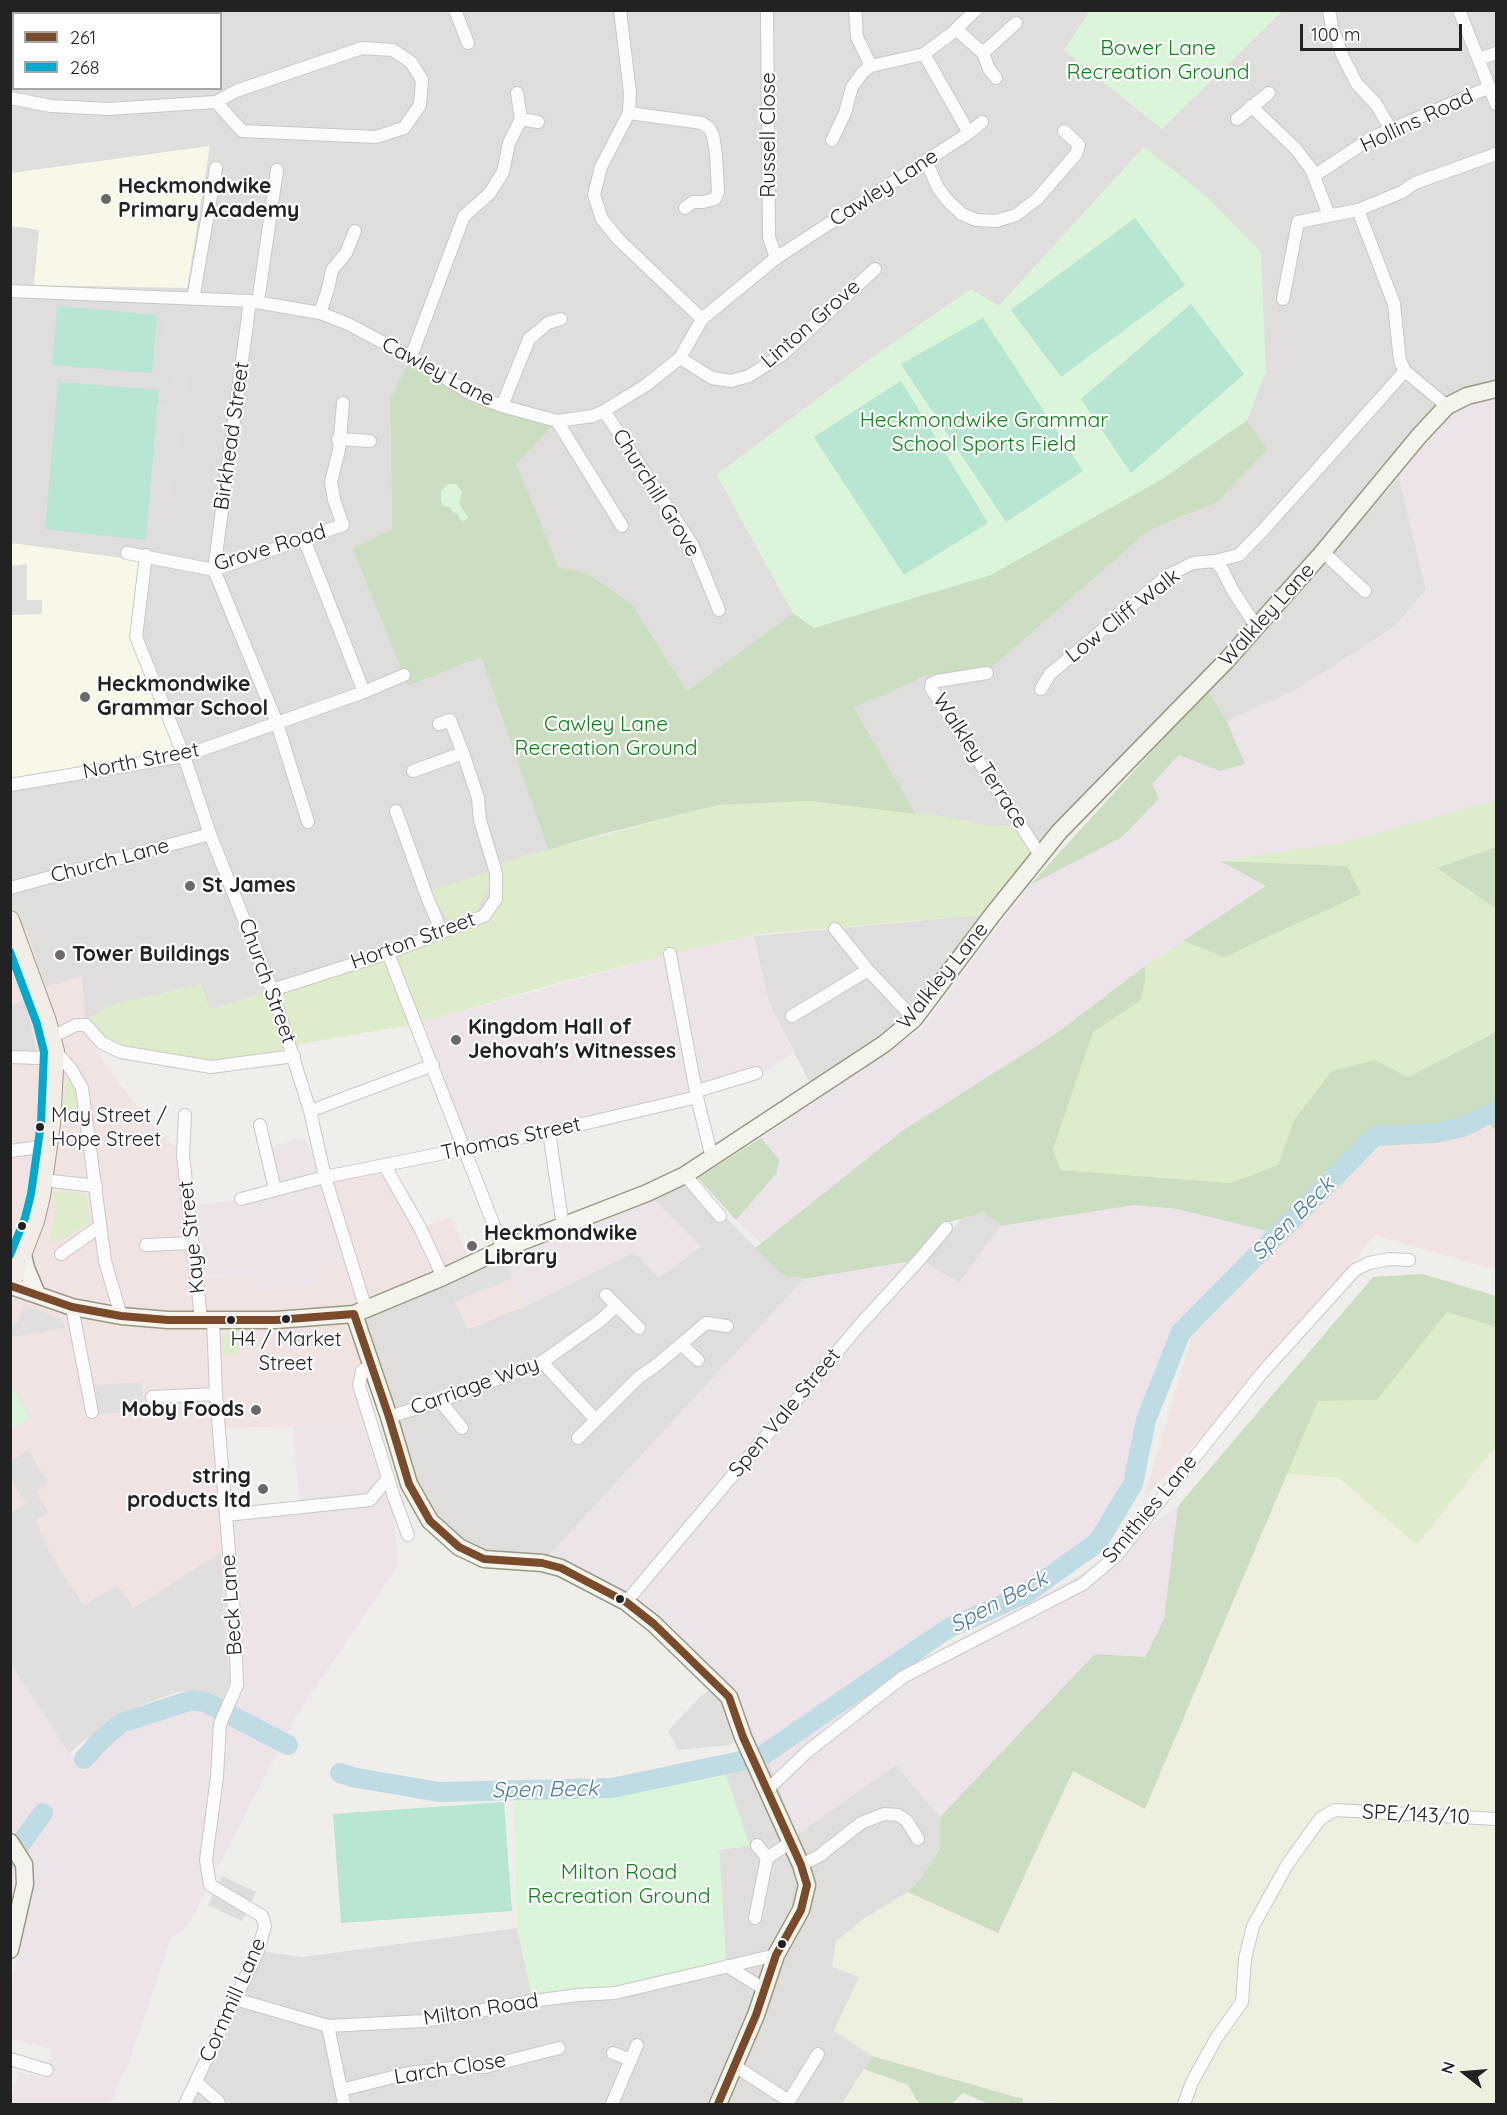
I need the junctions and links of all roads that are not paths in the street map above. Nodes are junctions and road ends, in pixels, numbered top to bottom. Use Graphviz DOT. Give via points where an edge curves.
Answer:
graph roads {
  1 [pos="12,10"];
  2 [pos="455,10"];
  3 [pos="620,10"];
  4 [pos="768,10"];
  5 [pos="855,10"];
  6 [pos="976,10"];
  7 [pos="1329,10"];
  8 [pos="1459,10"];
  9 [pos="10,21"];
  10 [pos="1016,23"];
  11 [pos="956,29"];
  12 [pos="468,43"];
  13 [pos="983,53"];
  14 [pos="1497,53"];
  15 [pos="924,54"];
  16 [pos="1479,59"];
  17 [pos="871,66"];
  18 [pos="996,78"];
  19 [pos="1490,87"];
  20 [pos="517,93"];
  21 [pos="1269,93"];
  22 [pos="10,98"];
  23 [pos="216,102"];
  24 [pos="1497,104"];
  25 [pos="1251,106"];
  26 [pos="629,113"];
  27 [pos="521,119"];
  28 [pos="1237,119"];
  29 [pos="538,122"];
  30 [pos="982,122"];
  31 [pos="1390,128"];
  32 [pos="1064,131"];
  33 [pos="969,133"];
  34 [pos="832,141"];
  35 [pos="1497,154"];
  36 [pos="926,161"];
  37 [pos="216,168"];
  38 [pos="277,170"];
  39 [pos="1314,176"];
  40 [pos="685,208"];
  41 [pos="1358,210"];
  42 [pos="1329,215"];
  43 [pos="355,231"];
  44 [pos="776,258"];
  45 [pos="875,269"];
  46 [pos="10,291"];
  47 [pos="193,298"];
  48 [pos="1283,298"];
  49 [pos="254,302"];
  50 [pos="320,313"];
  51 [pos="561,319"];
  52 [pos="702,320"];
  53 [pos="411,357"];
  54 [pos="680,358"];
  55 [pos="1405,371"];
  56 [pos="1497,389"];
  57 [pos="343,403"];
  58 [pos="502,406"];
  59 [pos="1447,406"];
  60 [pos="604,411"];
  61 [pos="557,421"];
  62 [pos="338,439"];
  63 [pos="370,441"];
  64 [pos="622,526"];
  65 [pos="304,539"];
  66 [pos="1323,552"];
  67 [pos="127,553"];
  68 [pos="146,555"];
  69 [pos="1215,561"];
  70 [pos="214,570"];
  71 [pos="1365,591"];
  72 [pos="719,610"];
  73 [pos="1256,626"];
  74 [pos="987,673"];
  75 [pos="404,675"];
  76 [pos="1041,689"];
  77 [pos="364,692"];
  78 [pos="277,723"];
  79 [pos="439,724"];
  80 [pos="463,753"];
  81 [pos="184,756"];
  82 [pos="413,771"];
  83 [pos="10,784"];
  84 [pos="396,811"];
  85 [pos="308,822"];
  86 [pos="210,834"];
  87 [pos="1039,857"];
  88 [pos="10,888"];
  89 [pos="11,925"];
  90 [pos="836,929"];
  91 [pos="442,932"];
  92 [pos="388,953"];
  93 [pos="670,954"];
  94 [pos="868,969"];
  95 [pos="273,994"];
  96 [pos="792,1016"];
  97 [pos="914,1019"];
  98 [pos="53,1044"];
  99 [pos="294,1056"];
  100 [pos="10,1057"];
  101 [pos="433,1065"];
  102 [pos="756,1073"];
  103 [pos="697,1094"];
  104 [pos="310,1111"];
  105 [pos="185,1115"];
  106 [pos="260,1125"];
  107 [pos="549,1132"];
  108 [pos="48,1146"];
  109 [pos="465,1149"];
  110 [pos="10,1151"];
  111 [pos="712,1158"];
  112 [pos="385,1166"];
  113 [pos="685,1175"];
  114 [pos="325,1178"];
  115 [pos="43,1180"];
  116 [pos="96,1186"];
  117 [pos="275,1190"];
  118 [pos="241,1199"];
  119 [pos="720,1215"];
  120 [pos="99,1227"];
  121 [pos="563,1227"];
  122 [pos="946,1228"];
  123 [pos="193,1243"];
  124 [pos="146,1245"];
  125 [pos="503,1249"];
  126 [pos="61,1254"];
  127 [pos="23,1255"];
  128 [pos="1410,1260"];
  129 [pos="443,1277"];
  130 [pos="10,1286"];
  131 [pos="37,1294"];
  132 [pos="606,1295"];
  133 [pos="615,1306"];
  134 [pos="72,1307"];
  135 [pos="360,1311"];
  136 [pos="121,1316"];
  137 [pos="207,1319"];
  138 [pos="727,1326"];
  139 [pos="639,1328"];
  140 [pos="681,1344"];
  141 [pos="698,1360"];
  142 [pos="543,1362"];
  143 [pos="371,1365"];
  144 [pos="216,1394"];
  145 [pos="152,1397"];
  146 [pos="441,1401"];
  147 [pos="92,1412"];
  148 [pos="389,1417"];
  149 [pos="596,1420"];
  150 [pos="462,1428"];
  151 [pos="578,1438"];
  152 [pos="388,1478"];
  153 [pos="226,1515"];
  154 [pos="408,1535"];
  155 [pos="626,1602"];
  156 [pos="768,1790"];
  157 [pos="1497,1820"];
  158 [pos="918,1839"];
  159 [pos="791,1842"];
  160 [pos="11,1843"];
  161 [pos="757,1845"];
  162 [pos="767,1858"];
  163 [pos="801,1865"];
  164 [pos="210,1885"];
  165 [pos="755,1918"];
  166 [pos="10,1950"];
  167 [pos="776,1955"];
  168 [pos="727,1966"];
  169 [pos="764,1989"];
  170 [pos="234,1999"];
  171 [pos="328,2025"];
  172 [pos="637,2045"];
  173 [pos="559,2048"];
  174 [pos="614,2054"];
  175 [pos="818,2054"];
  176 [pos="10,2059"];
  177 [pos="631,2060"];
  178 [pos="735,2066"];
  179 [pos="46,2070"];
  180 [pos="196,2082"];
  181 [pos="341,2090"];
  182 [pos="788,2103"];
  183 [pos="185,2104"];
  184 [pos="219,2104"];
  185 [pos="344,2104"];
  186 [pos="612,2104"];
  187 [pos="718,2104"];
  188 [pos="1184,2104"];
  1 -- 9 [label="main road"];
  2 -- 12 [label="street"];
  3 -- 26 [label="street"];
  4 -- 44 [label="street, Russell Close" via="769,237"];
  5 -- 17 [label="street" via="856,37"];
  6 -- 11 [label="street"];
  7 -- 31 [label="street" via="1343,57"];
  8 -- 16 [label="street"];
  10 -- 13 [label="street"];
  11 -- 13 [label="street"];
  11 -- 15 [label="street"];
  13 -- 18 [label="street"];
  14 -- 16 [label="street"];
  15 -- 17 [label="street"];
  15 -- 33 [label="street"];
  16 -- 19 [label="street"];
  17 -- 34 [label="street" via="852,87"];
  19 -- 24 [label="street"];
  19 -- 31 [label="street, Hollins Road"];
  20 -- 27 [label="street"];
  21 -- 25 [label="street"];
  22 -- 23 [label="street" via="51,106 108,109"];
  23 -- 23 [label="street" via="236,91 362,48 393,50 411,62 422,80 420,105 404,128 376,137 242,130"];
  25 -- 28 [label="street"];
  25 -- 39 [label="street" via="1296,149"];
  26 -- 40 [label="street" via="702,123 709,128 716,155 718,192 715,199 693,202"];
  26 -- 52 [label="street" via="601,167 594,195 602,219"];
  27 -- 29 [label="street"];
  27 -- 53 [label="street" via="509,143 499,179 490,193 464,216"];
  30 -- 33 [label="street, Cawley Lane"];
  31 -- 39 [label="street, Hollins Road"];
  32 -- 36 [label="street" via="1083,146 1037,199 1016,215 996,221 976,220 962,214 938,188"];
  33 -- 36 [label="street, Cawley Lane"];
  35 -- 41 [label="street" via="1415,183"];
  36 -- 44 [label="street, Cawley Lane"];
  37 -- 47 [label="street"];
  38 -- 49 [label="street, Birkhead Street"];
  39 -- 42 [label="street"];
  41 -- 42 [label="street"];
  41 -- 55 [label="street" via="1394,304 1400,361"];
  42 -- 48 [label="street" via="1298,222"];
  43 -- 50 [label="street" via="346,253 332,270"];
  44 -- 52 [label="street, Cawley Lane"];
  45 -- 54 [label="street, Linton Grove" via="783,354 749,376 731,381 712,378"];
  46 -- 47 [label="street, Cawley Lane"];
  47 -- 49 [label="street, Cawley Lane"];
  49 -- 50 [label="street, Cawley Lane"];
  49 -- 70 [label="street, Birkhead Street"];
  50 -- 53 [label="street, Cawley Lane"];
  51 -- 58 [label="street" via="546,319 529,339"];
  52 -- 54 [label="street, Cawley Lane"];
  53 -- 58 [label="street, Cawley Lane" via="471,394"];
  54 -- 60 [label="street, Cawley Lane"];
  55 -- 59 [label="street"];
  55 -- 69 [label="street, Low Cliff Walk" via="1239,555"];
  56 -- 59 [label="main road" via="1467,396"];
  57 -- 62 [label="street"];
  58 -- 61 [label="street, Cawley Lane"];
  59 -- 66 [label="main road, Walkley Lane"];
  60 -- 61 [label="street, Cawley Lane"];
  60 -- 72 [label="street, Churchill Grove" via="692,544"];
  61 -- 64 [label="street"];
  62 -- 63 [label="street"];
  62 -- 65 [label="street, Grove Road" via="331,482 343,525"];
  65 -- 70 [label="street, Grove Road"];
  65 -- 77 [label="street"];
  66 -- 71 [label="street"];
  66 -- 73 [label="main road, Walkley Lane"];
  67 -- 68 [label="street, Grove Road"];
  68 -- 70 [label="street, Grove Road"];
  68 -- 81 [label="street, Church Street" via="136,637"];
  69 -- 73 [label="street"];
  69 -- 76 [label="street, Low Cliff Walk" via="1193,563 1167,576 1050,674"];
  70 -- 78 [label="street"];
  73 -- 87 [label="main road, Walkley Lane"];
  74 -- 87 [label="street, Walkley Terrace" via="937,681 932,688"];
  75 -- 77 [label="street, North Street"];
  77 -- 78 [label="street, North Street"];
  78 -- 81 [label="street, North Street"];
  78 -- 85 [label="street"];
  79 -- 80 [label="street, Horton Street" via="450,720"];
  80 -- 82 [label="street"];
  80 -- 91 [label="street, Horton Street" via="496,873 496,899 484,916"];
  81 -- 83 [label="street, North Street"];
  81 -- 86 [label="street, Church Street"];
  84 -- 91 [label="street"];
  86 -- 88 [label="street, Church Lane"];
  86 -- 95 [label="street, Church Street"];
  87 -- 97 [label="main road, Walkley Lane"];
  89 -- 98 [label="main road"];
  90 -- 94 [label="street"];
  91 -- 92 [label="street, Horton Street"];
  92 -- 95 [label="street, Horton Street"];
  92 -- 101 [label="street"];
  93 -- 103 [label="street"];
  94 -- 96 [label="street"];
  94 -- 97 [label="street"];
  95 -- 99 [label="street, Church Street"];
  97 -- 111 [label="main road, Walkley Lane" via="884,1044"];
  98 -- 99 [label="street" via="76,1025 86,1025 102,1043 121,1052 211,1067"];
  98 -- 100 [label="street" via="38,1058"];
  98 -- 108 [label="main road"];
  98 -- 116 [label="street" via="82,1088"];
  99 -- 104 [label="street, Church Street"];
  101 -- 104 [label="street"];
  101 -- 109 [label="street"];
  102 -- 103 [label="street, Thomas Street"];
  103 -- 107 [label="street, Thomas Street"];
  103 -- 111 [label="street"];
  104 -- 114 [label="street, Church Street"];
  105 -- 123 [label="street, Kaye Street" via="183,1155"];
  106 -- 117 [label="street"];
  107 -- 109 [label="street, Thomas Street"];
  107 -- 121 [label="street"];
  108 -- 110 [label="street"];
  108 -- 115 [label="main road"];
  109 -- 112 [label="street, Thomas Street"];
  109 -- 125 [label="street"];
  111 -- 113 [label="main road, Walkley Lane"];
  112 -- 114 [label="street, Thomas Street"];
  112 -- 129 [label="street"];
  113 -- 119 [label="street"];
  113 -- 121 [label="main road, Walkley Lane"];
  114 -- 117 [label="street, Thomas Street"];
  114 -- 135 [label="street, Church Street"];
  115 -- 116 [label="street"];
  115 -- 127 [label="main road"];
  116 -- 120 [label="street"];
  117 -- 118 [label="street, Thomas Street"];
  120 -- 126 [label="street"];
  120 -- 136 [label="street"];
  121 -- 125 [label="main road, Walkley Lane"];
  122 -- 155 [label="street, Spen Vale Street"];
  123 -- 124 [label="street"];
  123 -- 137 [label="street, Kaye Street"];
  125 -- 129 [label="main road, Walkley Lane"];
  127 -- 130 [label="main road"];
  127 -- 131 [label="main road"];
  128 -- 156 [label="street, Smithies Lane" via="1389,1259 1355,1270 1262,1373 1116,1556 1083,1584 903,1677 808,1751"];
  129 -- 135 [label="main road, Walkley Lane"];
  130 -- 131 [label="main road, Walkley Lane"];
  131 -- 134 [label="main road, Walkley Lane"];
  132 -- 133 [label="street"];
  133 -- 139 [label="street"];
  133 -- 142 [label="street, Carriage Way"];
  134 -- 136 [label="main road, Walkley Lane"];
  134 -- 147 [label="street"];
  135 -- 137 [label="main road, Walkley Lane" via="276,1320"];
  135 -- 143 [label="main road"];
  136 -- 137 [label="main road, Walkley Lane"];
  137 -- 144 [label="street, Beck Lane"];
  138 -- 140 [label="street" via="706,1323"];
  140 -- 141 [label="street"];
  140 -- 149 [label="street" via="639,1377"];
  142 -- 146 [label="street, Carriage Way"];
  142 -- 149 [label="street"];
  143 -- 148 [label="main road"];
  143 -- 152 [label="street" via="362,1371 359,1385"];
  144 -- 145 [label="street"];
  144 -- 153 [label="street, Beck Lane"];
  146 -- 148 [label="street, Carriage Way"];
  146 -- 150 [label="street"];
  148 -- 155 [label="main road" via="409,1484 430,1521 459,1547 484,1558 561,1568"];
  149 -- 151 [label="street"];
  152 -- 153 [label="street" via="370,1500"];
  152 -- 154 [label="street"];
  153 -- 164 [label="street, Beck Lane" via="237,1685 220,1724 206,1860"];
  155 -- 156 [label="main road" via="729,1697"];
  156 -- 159 [label="main road"];
  157 -- 188 [label="street, SPE/143/10" via="1335,1810 1320,1819 1287,1865 1253,1926 1245,1959 1242,2002 1212,2046"];
  158 -- 163 [label="street" via="903,1817 884,1814 861,1823"];
  159 -- 162 [label="street"];
  159 -- 163 [label="main road"];
  160 -- 166 [label="main road" via="24,1864 25,1884"];
  161 -- 162 [label="street"];
  162 -- 165 [label="street"];
  163 -- 167 [label="main road" via="807,1885 801,1910"];
  164 -- 170 [label="street, Cornmill Lane" via="262,1916 265,1926 258,1951"];
  167 -- 168 [label="street, Milton Road"];
  167 -- 169 [label="main road"];
  168 -- 169 [label="street"];
  168 -- 171 [label="street, Milton Road" via="615,1993 533,2001 424,2021"];
  169 -- 178 [label="main road"];
  170 -- 171 [label="street, Milton Road"];
  170 -- 180 [label="street, Cornmill Lane"];
  171 -- 181 [label="street"];
  172 -- 177 [label="street"];
  173 -- 181 [label="street, Larch Close" via="485,2067 409,2073"];
  174 -- 177 [label="street"];
  175 -- 182 [label="street"];
  176 -- 179 [label="street"];
  177 -- 186 [label="street"];
  178 -- 182 [label="street"];
  178 -- 187 [label="main road"];
  180 -- 183 [label="street, Cornmill Lane"];
  180 -- 184 [label="street"];
  181 -- 185 [label="street"];
}
